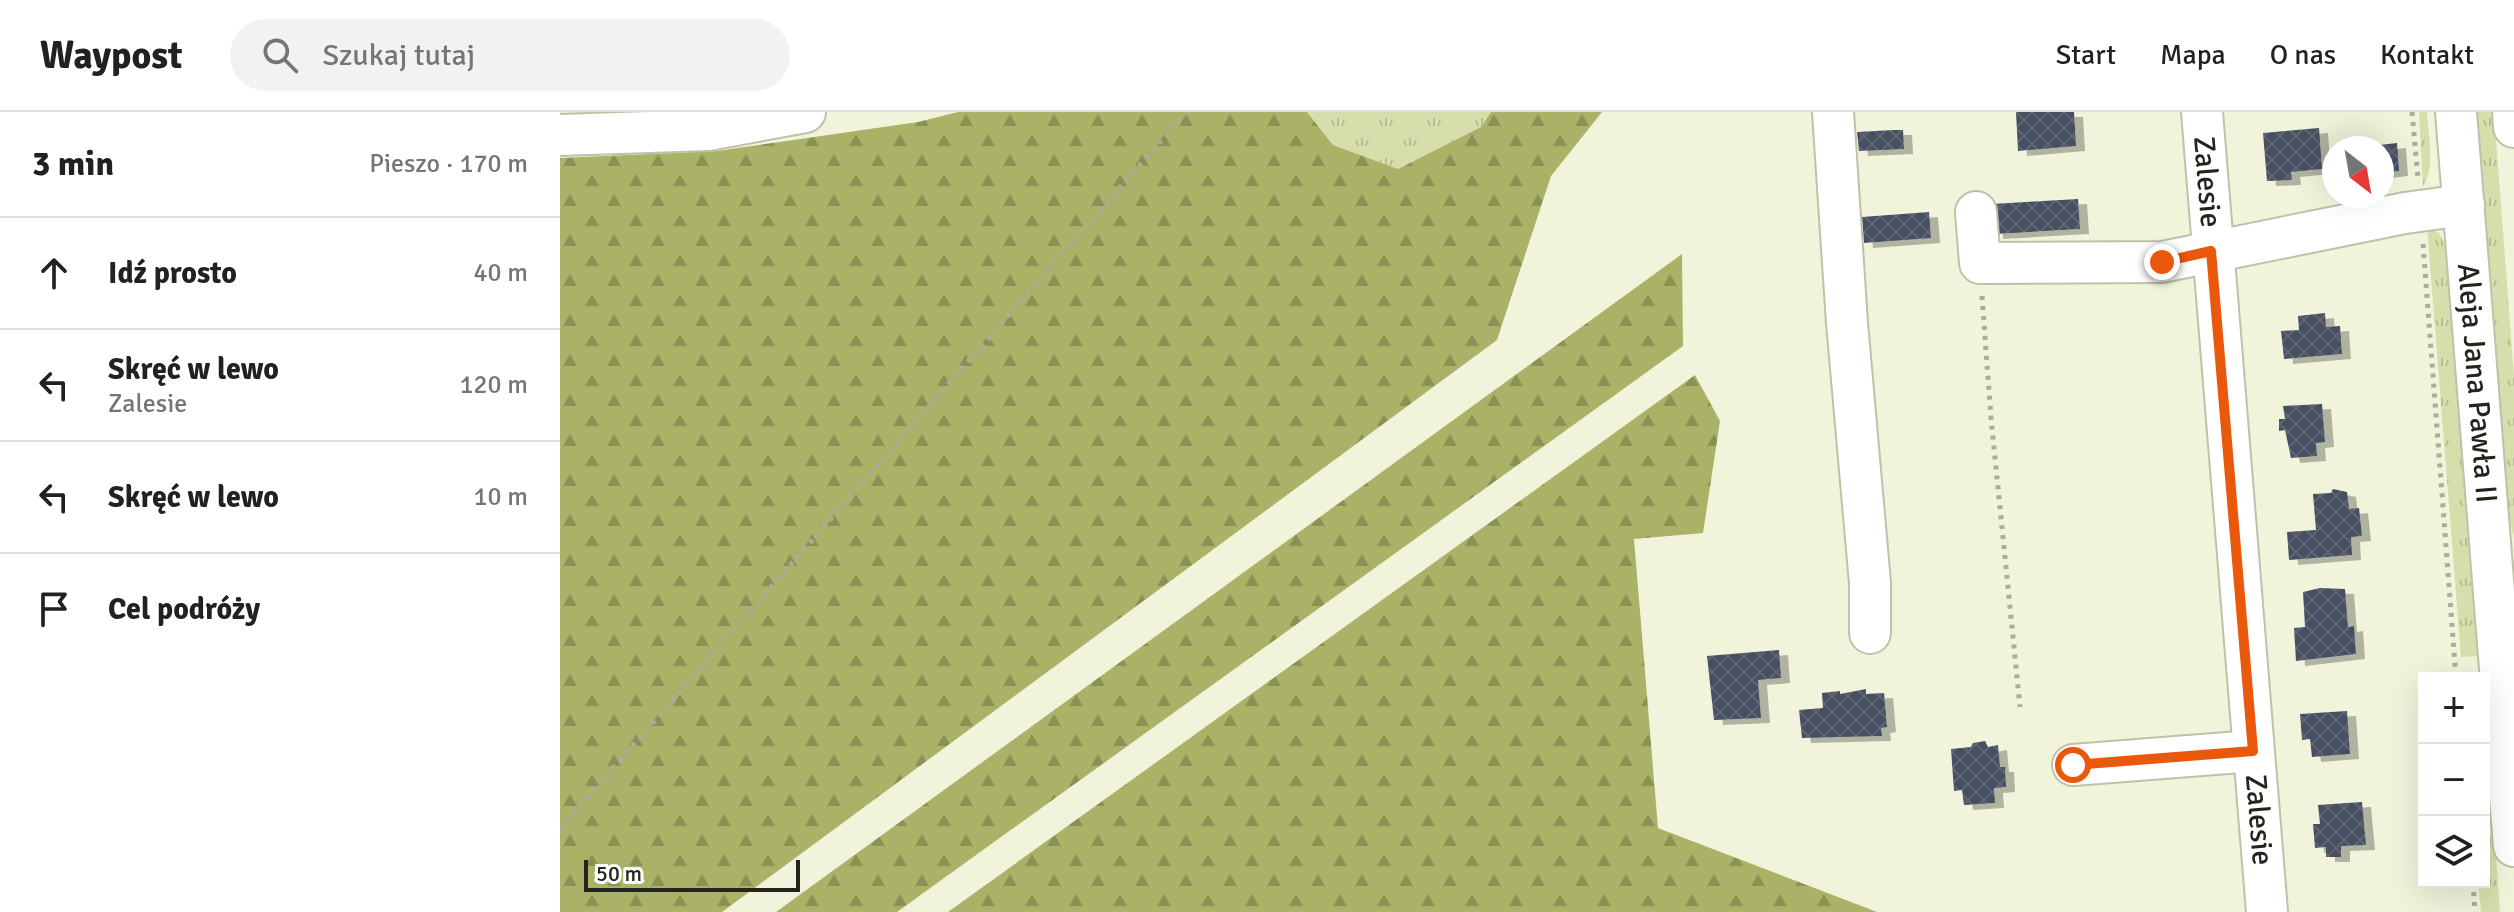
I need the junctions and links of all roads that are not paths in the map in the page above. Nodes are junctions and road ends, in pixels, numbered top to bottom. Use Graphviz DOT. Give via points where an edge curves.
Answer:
graph roads {
  1 [pos="805,112"];
  2 [pos="1833,112"];
  3 [pos="2202,112"];
  4 [pos="2456,112"];
  5 [pos="2513,112"];
  6 [pos="2514,127"];
  7 [pos="560,135"];
  8 [pos="2464,205"];
  9 [pos="1976,212"];
  10 [pos="2211,251"];
  11 [pos="1870,633"];
  12 [pos="2508,698"];
  13 [pos="2253,751"];
  14 [pos="2073,765"];
  15 [pos="2511,773"];
  16 [pos="2514,846"];
  17 [pos="2267,912"];
  1 -- 7 [label="street" via="708,130"];
  2 -- 11 [label="street"];
  3 -- 10 [label="street, Zalesie"];
  4 -- 8 [label="street, Aleja Jana Pawła II"];
  5 -- 6 [label="street"];
  8 -- 10 [label="street, Zalesie"];
  8 -- 12 [label="street, Aleja Jana Pawła II"];
  9 -- 10 [label="street" via="1980,263 2162,262"];
  10 -- 13 [label="street, Zalesie"];
  12 -- 15 [label="street, Aleja Jana Pawła II"];
  13 -- 14 [label="street"];
  13 -- 17 [label="street, Zalesie"];
  15 -- 16 [label="street, Aleja Jana Pawła II"];
}
